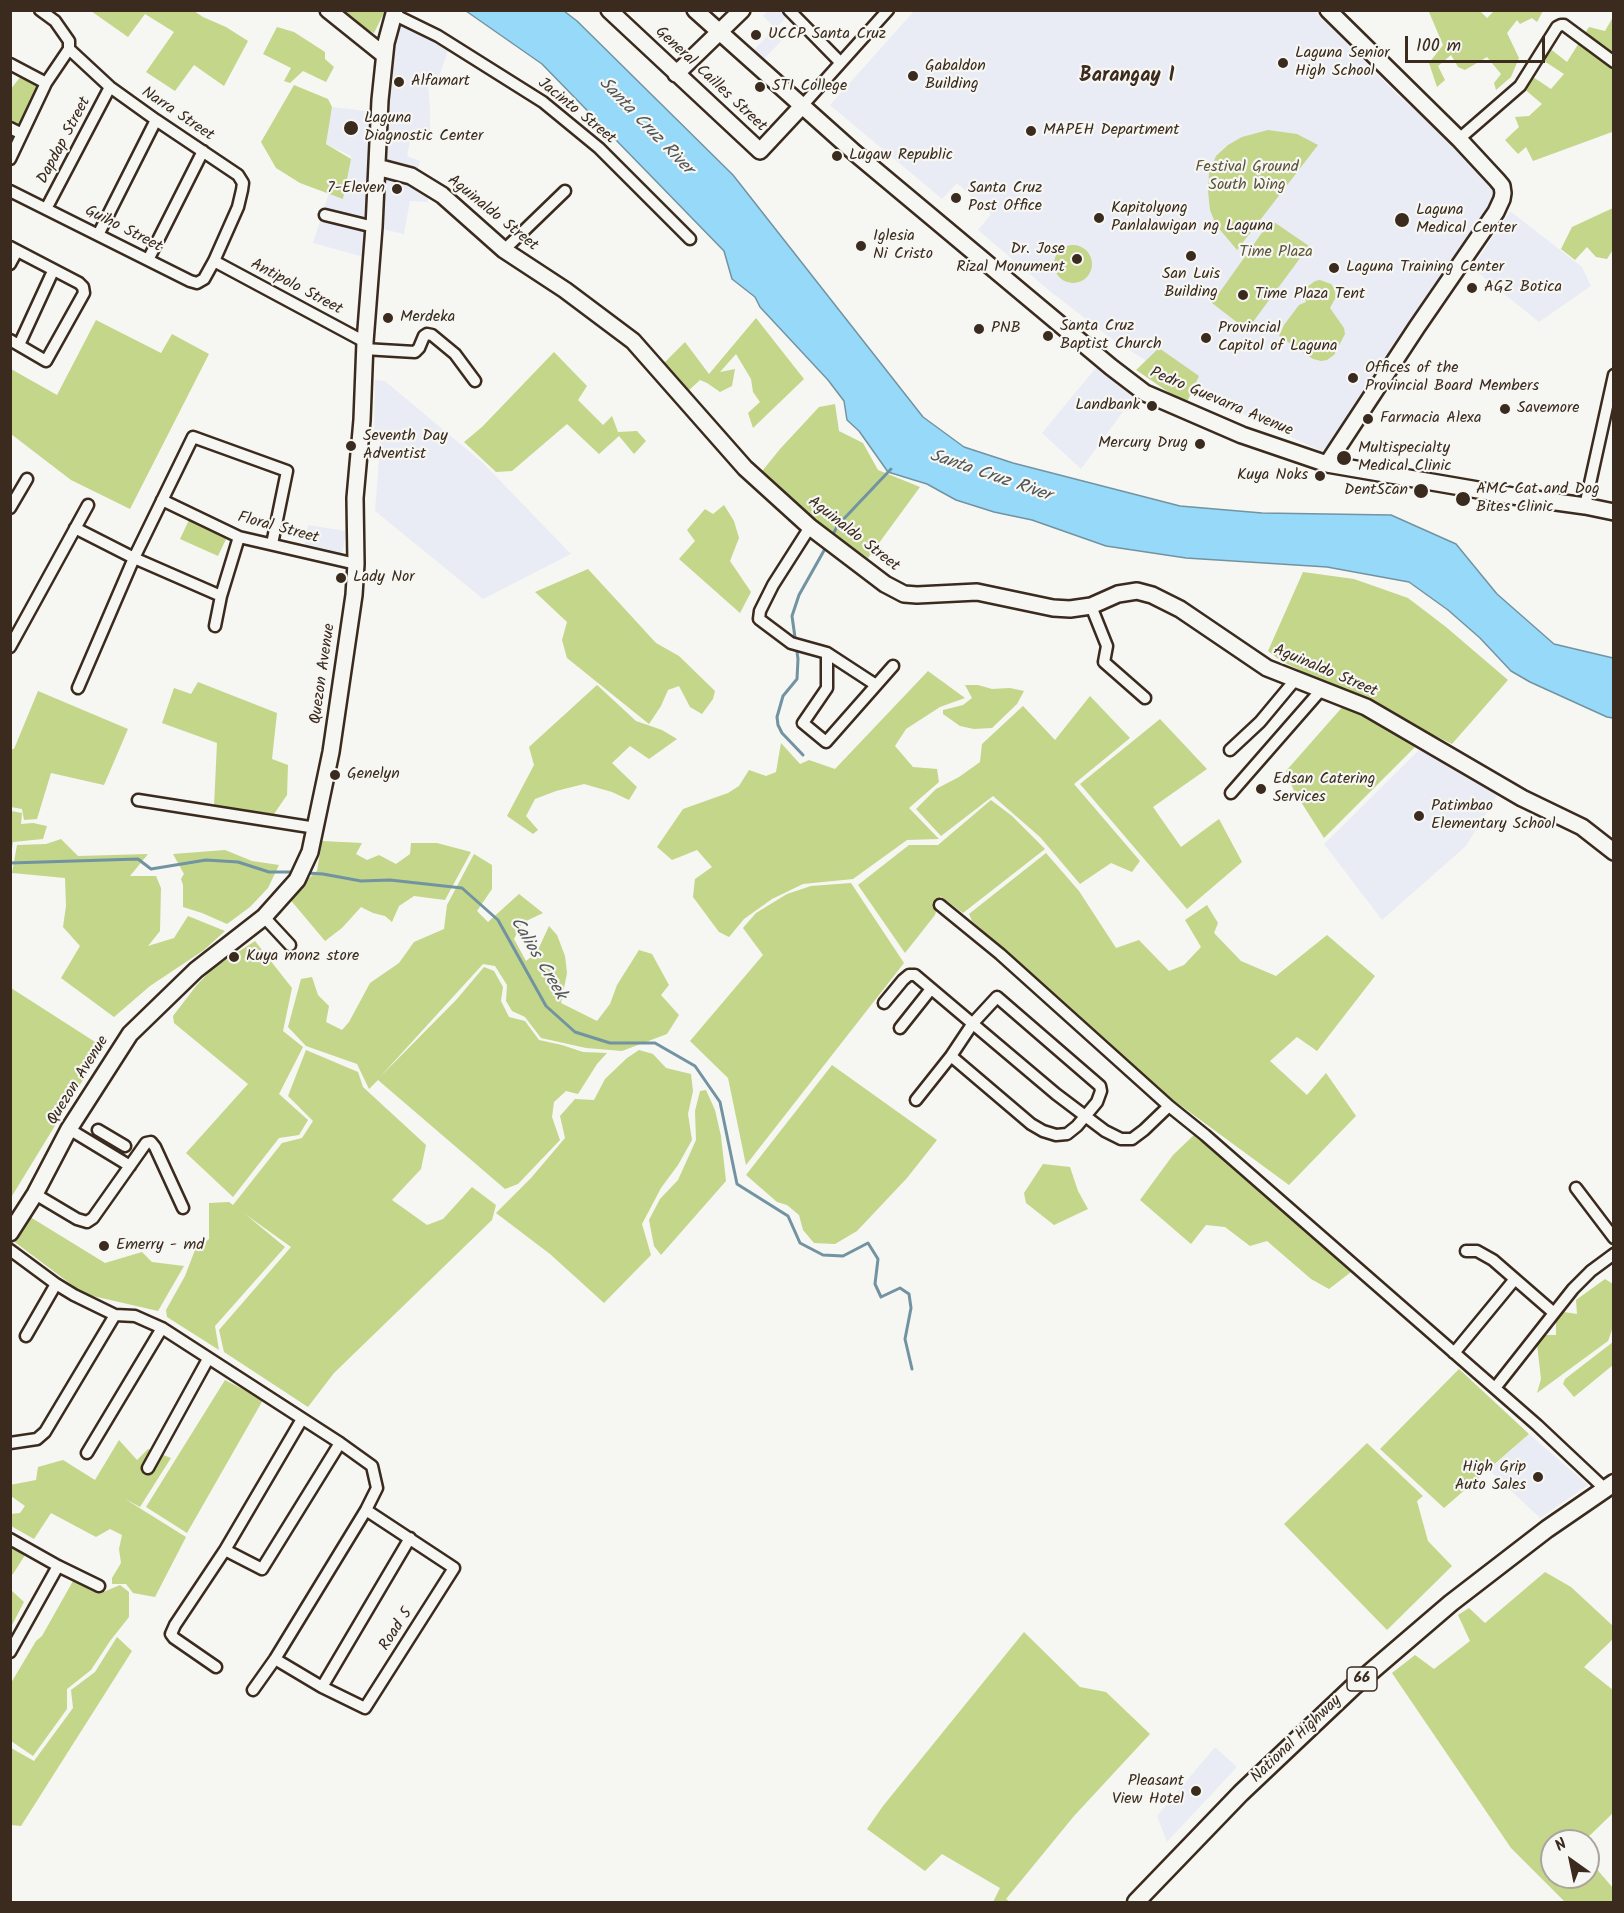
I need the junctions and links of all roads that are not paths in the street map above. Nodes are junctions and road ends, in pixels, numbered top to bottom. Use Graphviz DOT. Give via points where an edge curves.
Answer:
graph roads {
  1 [pos="40,10"];
  2 [pos="328,10"];
  3 [pos="609,10"];
  4 [pos="695,10"];
  5 [pos="742,10"];
  6 [pos="789,10"];
  7 [pos="888,10"];
  8 [pos="1328,11"];
  9 [pos="394,12"];
  10 [pos="719,33"];
  11 [pos="69,49"];
  12 [pos="384,55"];
  13 [pos="840,62"];
  14 [pos="1614,62"];
  15 [pos="10,64"];
  16 [pos="676,74"];
  17 [pos="46,83"];
  18 [pos="110,87"];
  19 [pos="802,106"];
  20 [pos="156,120"];
  21 [pos="10,128"];
  22 [pos="22,134"];
  23 [pos="1459,139"];
  24 [pos="203,151"];
  25 [pos="10,159"];
  26 [pos="377,166"];
  27 [pos="10,190"];
  28 [pos="565,191"];
  29 [pos="46,209"];
  30 [pos="326,215"];
  31 [pos="374,227"];
  32 [pos="98,235"];
  33 [pos="690,239"];
  34 [pos="14,249"];
  35 [pos="504,250"];
  36 [pos="148,260"];
  37 [pos="214,261"];
  38 [pos="10,264"];
  39 [pos="53,271"];
  40 [pos="15,342"];
  41 [pos="364,345"];
  42 [pos="1614,375"];
  43 [pos="474,381"];
  44 [pos="1327,464"];
  45 [pos="27,479"];
  46 [pos="162,500"];
  47 [pos="88,505"];
  48 [pos="1585,506"];
  49 [pos="10,508"];
  50 [pos="1614,512"];
  51 [pos="75,528"];
  52 [pos="821,535"];
  53 [pos="239,537"];
  54 [pos="272,544"];
  55 [pos="134,558"];
  56 [pos="356,564"];
  57 [pos="221,596"];
  58 [pos="1091,606"];
  59 [pos="215,626"];
  60 [pos="10,647"];
  61 [pos="827,653"];
  62 [pos="893,666"];
  63 [pos="1295,680"];
  64 [pos="876,685"];
  65 [pos="78,688"];
  66 [pos="1321,690"];
  67 [pos="1145,699"];
  68 [pos="1230,750"];
  69 [pos="1231,793"];
  70 [pos="138,800"];
  71 [pos="316,828"];
  72 [pos="1614,852"];
  73 [pos="940,905"];
  74 [pos="264,917"];
  75 [pos="290,945"];
  76 [pos="931,989"];
  77 [pos="885,1003"];
  78 [pos="973,1023"];
  79 [pos="900,1028"];
  80 [pos="951,1056"];
  81 [pos="916,1100"];
  82 [pos="1169,1106"];
  83 [pos="1086,1117"];
  84 [pos="69,1129"];
  85 [pos="92,1144"];
  86 [pos="125,1146"];
  87 [pos="130,1166"];
  88 [pos="1576,1188"];
  89 [pos="35,1194"];
  90 [pos="183,1208"];
  91 [pos="10,1233"];
  92 [pos="1614,1238"];
  93 [pos="10,1250"];
  94 [pos="1466,1251"];
  95 [pos="1614,1254"];
  96 [pos="1515,1279"];
  97 [pos="56,1284"];
  98 [pos="1554,1313"];
  99 [pos="115,1315"];
  100 [pos="162,1328"];
  101 [pos="26,1336"];
  102 [pos="1454,1353"];
  103 [pos="208,1359"];
  104 [pos="1495,1388"];
  105 [pos="302,1419"];
  106 [pos="10,1443"];
  107 [pos="340,1443"];
  108 [pos="87,1453"];
  109 [pos="148,1468"];
  110 [pos="1609,1485"];
  111 [pos="366,1510"];
  112 [pos="410,1538"];
  113 [pos="10,1539"];
  114 [pos="225,1550"];
  115 [pos="58,1566"];
  116 [pos="99,1586"];
  117 [pos="10,1652"];
  118 [pos="275,1659"];
  119 [pos="216,1667"];
  120 [pos="322,1687"];
  121 [pos="253,1690"];
  122 [pos="1136,1902"];
  1 -- 11 [label="street, Narra Street" via="62,29"];
  2 -- 12 [label="street"];
  3 -- 16 [label="street, General Cailles Street"];
  4 -- 10 [label="street, Pedro Guevarra Avenue"];
  5 -- 10 [label="street"];
  6 -- 13 [label="street"];
  7 -- 13 [label="street"];
  8 -- 23 [label="street"];
  9 -- 12 [label="street, Quezon Avenue"];
  9 -- 33 [label="street, Jacinto Street" via="543,102 599,148"];
  10 -- 16 [label="street"];
  10 -- 19 [label="street, Pedro Guevarra Avenue"];
  11 -- 17 [label="street"];
  11 -- 18 [label="street, Narra Street"];
  12 -- 26 [label="street, Quezon Avenue"];
  13 -- 19 [label="street"];
  14 -- 23 [label="street" via="1561,25 1520,86"];
  15 -- 17 [label="street"];
  16 -- 19 [label="street, General Cailles Street" via="760,151"];
  17 -- 22 [label="street"];
  18 -- 20 [label="street, Narra Street"];
  18 -- 29 [label="street, Dapdap Street"];
  19 -- 44 [label="street, Pedro Guevarra Avenue" via="1139,389 1242,435"];
  20 -- 24 [label="street, Narra Street"];
  20 -- 32 [label="street"];
  21 -- 22 [label="street"];
  22 -- 25 [label="street"];
  23 -- 44 [label="street" via="1502,186 1500,204"];
  24 -- 36 [label="street"];
  24 -- 37 [label="street, Narra Street" via="238,175 243,183 238,207"];
  26 -- 31 [label="street, Quezon Avenue"];
  26 -- 35 [label="street, Aguinaldo Street" via="411,176 442,195"];
  27 -- 29 [label="street, Guiho Street"];
  28 -- 35 [label="street"];
  29 -- 32 [label="street, Guiho Street"];
  30 -- 31 [label="street"];
  31 -- 41 [label="street, Quezon Avenue"];
  32 -- 36 [label="street, Guiho Street"];
  34 -- 38 [label="street"];
  34 -- 39 [label="street"];
  35 -- 52 [label="street, Aguinaldo Street" via="633,341 745,468"];
  36 -- 37 [label="street, Guiho Street" via="197,283 204,279"];
  37 -- 41 [label="street, Antipolo Street"];
  39 -- 40 [label="street"];
  39 -- 40 [label="street" via="79,283 84,293 46,362"];
  41 -- 43 [label="street" via="415,352 424,336 432,335 455,354"];
  41 -- 56 [label="street, Quezon Avenue" via="355,498"];
  42 -- 48 [label="street"];
  44 -- 48 [label="street, Pedro Guevarra Avenue"];
  45 -- 49 [label="street"];
  46 -- 53 [label="street, Floral Street"];
  46 -- 54 [label="street" via="194,437 287,471"];
  46 -- 55 [label="street"];
  47 -- 51 [label="street"];
  48 -- 50 [label="street, Pedro Guevarra Avenue"];
  51 -- 55 [label="street"];
  51 -- 60 [label="street"];
  52 -- 58 [label="street, Aguinaldo Street" via="904,594 977,592 1053,608"];
  52 -- 61 [label="street" via="773,585 759,611 759,620 790,643"];
  53 -- 54 [label="street, Floral Street"];
  53 -- 57 [label="street"];
  54 -- 56 [label="street, Floral Street"];
  55 -- 57 [label="street"];
  55 -- 65 [label="street"];
  56 -- 71 [label="street, Quezon Avenue" via="331,752"];
  57 -- 59 [label="street"];
  58 -- 63 [label="street, Aguinaldo Street" via="1118,594 1137,591 1152,595 1180,609 1267,668"];
  58 -- 67 [label="street" via="1107,646 1104,662"];
  61 -- 64 [label="street"];
  61 -- 64 [label="street" via="828,688 804,723 826,742"];
  62 -- 64 [label="street"];
  63 -- 66 [label="street, Aguinaldo Street"];
  63 -- 68 [label="street"];
  66 -- 69 [label="street"];
  66 -- 72 [label="street, Aguinaldo Street" via="1366,708 1522,798 1582,827"];
  70 -- 71 [label="street"];
  71 -- 74 [label="street, Quezon Avenue" via="297,880"];
  73 -- 82 [label="street"];
  74 -- 75 [label="street"];
  74 -- 84 [label="street, Quezon Avenue" via="196,970 142,1020"];
  76 -- 77 [label="street" via="915,975 909,975"];
  76 -- 78 [label="street"];
  76 -- 79 [label="street"];
  78 -- 80 [label="street"];
  78 -- 83 [label="street"];
  78 -- 83 [label="street" via="997,997 1100,1086 1097,1102"];
  80 -- 81 [label="street"];
  80 -- 83 [label="street" via="1043,1131 1067,1134"];
  82 -- 83 [label="street" via="1132,1139 1121,1139"];
  82 -- 102 [label="street"];
  84 -- 85 [label="street"];
  84 -- 89 [label="street, Quezon Avenue"];
  85 -- 86 [label="street" via="101,1125"];
  85 -- 87 [label="street"];
  87 -- 89 [label="street" via="87,1222"];
  87 -- 90 [label="street" via="146,1143 151,1142"];
  88 -- 92 [label="street"];
  89 -- 91 [label="street, Quezon Avenue"];
  93 -- 97 [label="street"];
  94 -- 96 [label="street" via="1476,1251 1493,1260"];
  95 -- 98 [label="street" via="1585,1277"];
  96 -- 98 [label="street"];
  96 -- 102 [label="street"];
  97 -- 99 [label="street"];
  97 -- 101 [label="street"];
  98 -- 104 [label="street"];
  99 -- 100 [label="street" via="135,1317"];
  99 -- 106 [label="street" via="45,1432 37,1439"];
  100 -- 103 [label="street"];
  100 -- 108 [label="street"];
  102 -- 104 [label="street"];
  103 -- 105 [label="street"];
  103 -- 109 [label="street"];
  104 -- 110 [label="street"];
  105 -- 107 [label="street"];
  105 -- 114 [label="street"];
  107 -- 111 [label="street" via="372,1466 377,1488"];
  107 -- 114 [label="street" via="262,1569"];
  110 -- 122 [label="main road, National Highway / 66" via="1460,1597 1353,1687 1241,1793"];
  111 -- 112 [label="street"];
  111 -- 118 [label="street"];
  112 -- 120 [label="street"];
  112 -- 120 [label="street, Road 5" via="454,1568 364,1708"];
  113 -- 115 [label="street"];
  114 -- 119 [label="street" via="171,1634"];
  115 -- 116 [label="street"];
  115 -- 117 [label="street"];
  118 -- 120 [label="street"];
  118 -- 121 [label="street"];
}
